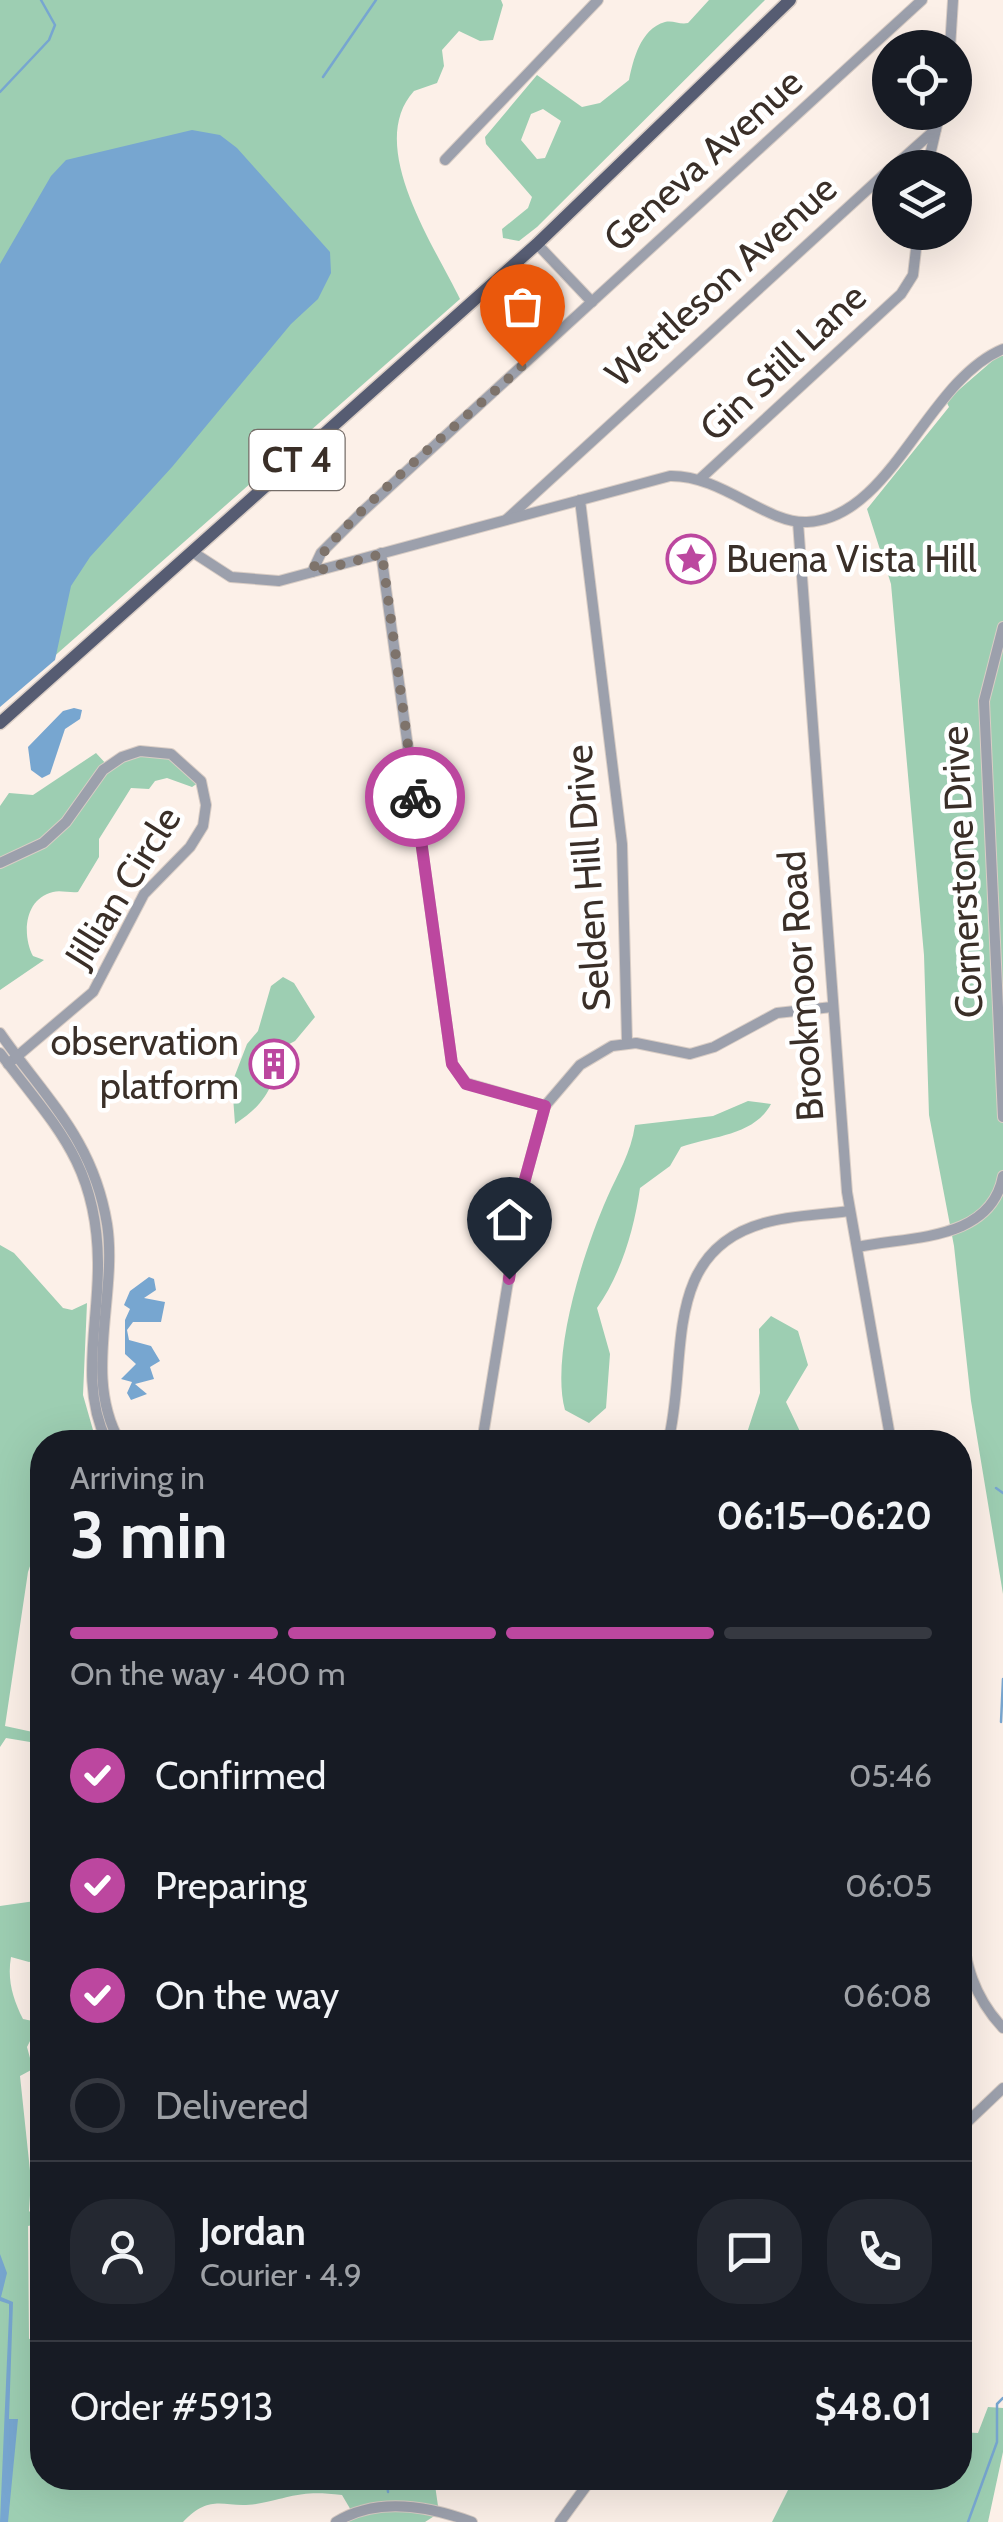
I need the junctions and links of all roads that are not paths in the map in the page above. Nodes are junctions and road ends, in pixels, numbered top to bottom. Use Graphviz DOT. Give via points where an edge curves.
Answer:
graph roads {
  1 [pos="598,0"];
  2 [pos="790,0"];
  3 [pos="922,0"];
  4 [pos="952,0"];
  5 [pos="951,30"];
  6 [pos="935,130"];
  7 [pos="912,150"];
  8 [pos="444,160"];
  9 [pos="872,185"];
  10 [pos="537,244"];
  11 [pos="916,250"];
  12 [pos="592,302"];
  13 [pos="1003,349"];
  14 [pos="701,478"];
  15 [pos="580,500"];
  16 [pos="506,520"];
  17 [pos="798,522"];
  18 [pos="194,553"];
  19 [pos="382,554"];
  20 [pos="312,572"];
  21 [pos="1003,627"];
  22 [pos="0,722"];
  23 [pos="0,862"];
  24 [pos="832,1007"];
  25 [pos="0,1033"];
  26 [pos="627,1042"];
  27 [pos="0,1053"];
  28 [pos="12,1060"];
  29 [pos="545,1106"];
  30 [pos="1003,1118"];
  31 [pos="1003,1176"];
  32 [pos="850,1212"];
  33 [pos="858,1247"];
  34 [pos="102,1430"];
  35 [pos="116,1430"];
  36 [pos="484,1430"];
  37 [pos="670,1430"];
  38 [pos="889,1430"];
  39 [pos="972,1977"];
  40 [pos="1003,2028"];
  41 [pos="1003,2088"];
  42 [pos="972,2118"];
  43 [pos="583,2490"];
  44 [pos="336,2522"];
  45 [pos="472,2522"];
  46 [pos="560,2522"];
  1 -- 8 [label="street"];
  2 -- 10 [label="main road, CT 4"];
  3 -- 12 [label="street, Geneva Avenue"];
  4 -- 5 [label="street"];
  6 -- 7 [label="street, Wettleson Avenue"];
  9 -- 16 [label="street, Wettleson Avenue"];
  10 -- 12 [label="street"];
  10 -- 18 [label="main road, CT 4"];
  11 -- 14 [label="street, Gin Still Lane" via="913,275 901,294"];
  12 -- 20 [label="street, Geneva Avenue" via="362,512 321,553"];
  13 -- 17 [label="street" via="958,386 860,503 839,516"];
  14 -- 15 [label="street" via="652,479"];
  14 -- 17 [label="street"];
  15 -- 16 [label="street"];
  15 -- 26 [label="street, Selden Hill Drive" via="622,844"];
  16 -- 19 [label="street"];
  17 -- 24 [label="street, Brookmoor Road"];
  18 -- 20 [label="street" via="240,579 271,582"];
  18 -- 22 [label="main road, CT 4"];
  19 -- 20 [label="street"];
  19 -- 29 [label="street" via="452,1064 466,1084"];
  21 -- 30 [label="street, Cornerstone Drive" via="984,701"];
  23 -- 28 [label="street, Jillian Circle" via="43,844 103,770 122,757 140,750 171,754 201,781 203,826 144,894 94,992"];
  24 -- 26 [label="street" via="777,1014 690,1054"];
  24 -- 32 [label="street, Brookmoor Road"];
  25 -- 28 [label="street"];
  26 -- 29 [label="street, Selden Hill Drive" via="585,1060"];
  27 -- 28 [label="street"];
  28 -- 34 [label="street" via="66,1137 87,1188 98,1265 90,1383"];
  28 -- 35 [label="street" via="62,1111 101,1194 110,1270 103,1394"];
  29 -- 36 [label="street, Selden Hill Drive" via="524,1183"];
  31 -- 33 [label="street" via="995,1196 965,1226"];
  32 -- 33 [label="street, Brookmoor Road"];
  32 -- 37 [label="street" via="758,1224 703,1264 686,1301"];
  33 -- 38 [label="street, Brookmoor Road"];
  39 -- 40 [label="street" via="976,1995"];
  41 -- 42 [label="street"];
  43 -- 46 [label="street"];
  44 -- 45 [label="street" via="366,2509 414,2506"];
}
